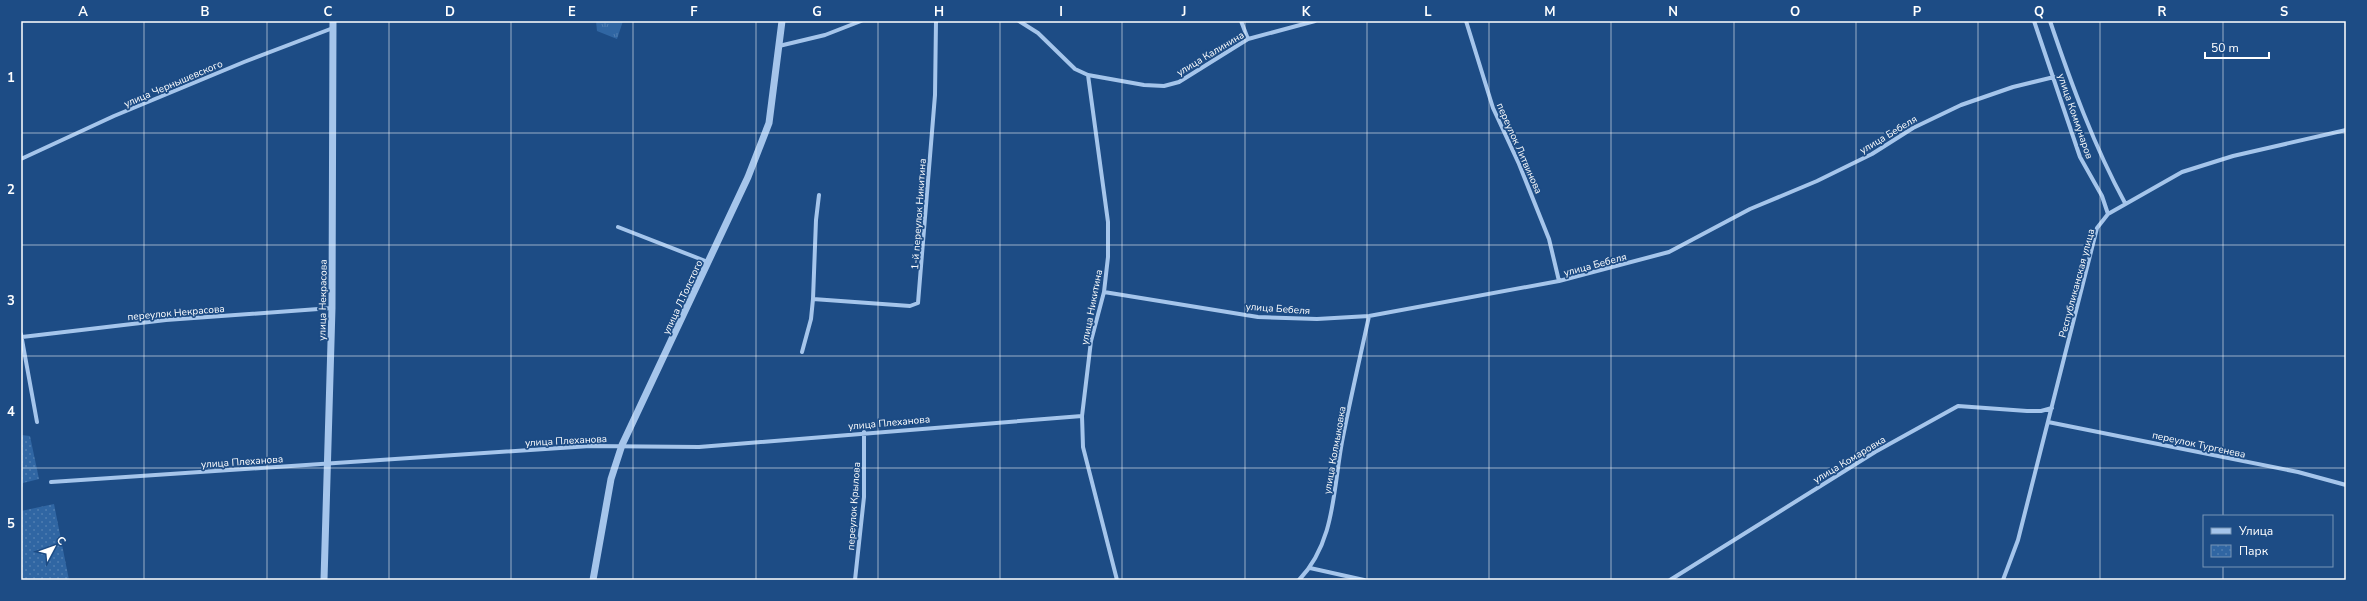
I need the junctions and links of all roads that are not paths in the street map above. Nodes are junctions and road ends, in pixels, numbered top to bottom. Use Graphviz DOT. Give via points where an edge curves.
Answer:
graph roads {
  1 [pos="782,21"];
  2 [pos="861,21"];
  3 [pos="936,21"];
  4 [pos="1019,21"];
  5 [pos="1241,21"];
  6 [pos="1315,21"];
  7 [pos="1466,21"];
  8 [pos="2034,21"];
  9 [pos="2050,21"];
  10 [pos="333,24"];
  11 [pos="1248,39"];
  12 [pos="779,46"];
  13 [pos="1088,75"];
  14 [pos="2054,77"];
  15 [pos="2346,130"];
  16 [pos="21,159"];
  17 [pos="819,196"];
  18 [pos="2125,203"];
  19 [pos="2108,214"];
  20 [pos="618,228"];
  21 [pos="709,262"];
  22 [pos="1559,281"];
  23 [pos="1104,292"];
  24 [pos="813,299"];
  25 [pos="332,308"];
  26 [pos="1369,316"];
  27 [pos="21,336"];
  28 [pos="802,352"];
  29 [pos="2052,408"];
  30 [pos="1082,416"];
  31 [pos="37,422"];
  32 [pos="2048,422"];
  33 [pos="864,432"];
  34 [pos="622,446"];
  35 [pos="328,464"];
  36 [pos="51,482"];
  37 [pos="2346,485"];
  38 [pos="1310,568"];
  39 [pos="324,580"];
  40 [pos="593,580"];
  41 [pos="855,580"];
  42 [pos="1117,580"];
  43 [pos="1299,580"];
  44 [pos="1364,580"];
  45 [pos="1670,580"];
  46 [pos="2003,580"];
  1 -- 12 [label="street, улица Л.Толстого"];
  2 -- 12 [label="street" via="825,35"];
  3 -- 24 [label="street, 1-й переулок Никитина" via="935,96 918,303 910,306"];
  4 -- 13 [label="street" via="1038,33 1075,69"];
  5 -- 11 [label="street"];
  6 -- 11 [label="street, улица Калинина"];
  7 -- 22 [label="street, переулок Литвинова" via="1493,108 1549,239"];
  8 -- 14 [label="street, улица Коммунаров"];
  9 -- 18 [label="street, улица Коммунаров" via="2110,175"];
  10 -- 16 [label="street, улица Чернышевского" via="136,107"];
  10 -- 25 [label="street, улица Некрасова"];
  11 -- 13 [label="street, улица Калинина" via="1185,78 1164,86"];
  12 -- 21 [label="street, улица Л.Толстого" via="769,123 748,177"];
  13 -- 23 [label="street, улица Никитина" via="1108,222"];
  14 -- 19 [label="street, улица Коммунаров" via="2080,157 2102,196"];
  14 -- 22 [label="street, улица Бебеля" via="2012,87 1961,105 1913,128 1872,154 1817,181 1750,209 1669,252"];
  15 -- 18 [label="street, Республиканская улица" via="2233,156 2182,172"];
  17 -- 24 [label="street"];
  18 -- 19 [label="street, Республиканская улица"];
  19 -- 29 [label="street, Республиканская улица" via="2097,228"];
  20 -- 21 [label="street"];
  21 -- 34 [label="street, улица Л.Толстого"];
  22 -- 26 [label="street, улица Бебеля" via="1512,292"];
  23 -- 26 [label="street, улица Бебеля" via="1258,317 1317,319"];
  23 -- 30 [label="street, улица Никитина" via="1091,342"];
  24 -- 28 [label="street"];
  25 -- 27 [label="street, переулок Некрасова" via="166,320"];
  25 -- 35 [label="street, улица Некрасова"];
  26 -- 38 [label="street, улица Колмыковка" via="1342,444 1330,521 1321,549"];
  27 -- 31 [label="street"];
  29 -- 32 [label="street, Республиканская улица"];
  29 -- 45 [label="street, улица Комаровка" via="2027,411 1958,406 1875,452"];
  30 -- 33 [label="street, улица Плеханова"];
  30 -- 42 [label="street, улица Никитина" via="1083,447 1089,478"];
  32 -- 37 [label="street, переулок Тургенева" via="2298,472"];
  32 -- 46 [label="street, Республиканская улица" via="2018,540"];
  33 -- 34 [label="street, улица Плеханова" via="699,447"];
  33 -- 41 [label="street, переулок Крылова" via="864,497"];
  34 -- 35 [label="street, улица Плеханова"];
  34 -- 40 [label="street, улица Л.Толстого" via="611,479"];
  35 -- 36 [label="street, улица Плеханова"];
  35 -- 39 [label="street, улица Некрасова"];
  38 -- 43 [label="street, улица Колмыковка"];
  38 -- 44 [label="street"];
}
